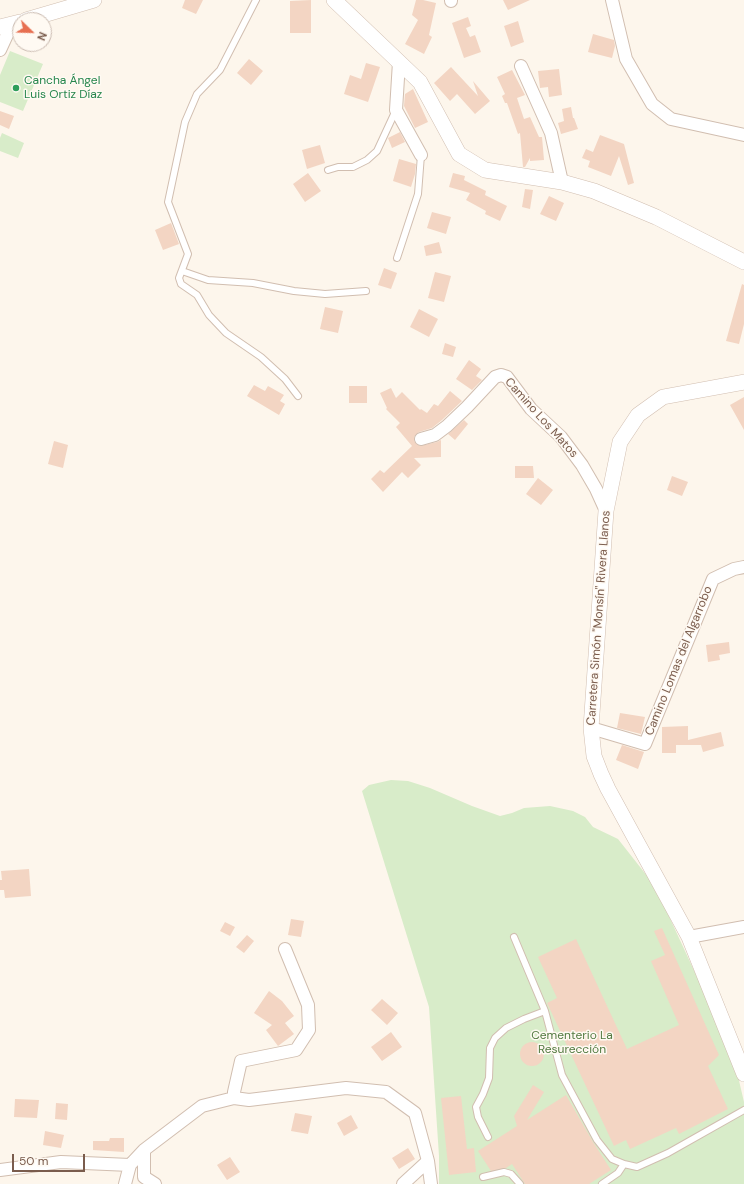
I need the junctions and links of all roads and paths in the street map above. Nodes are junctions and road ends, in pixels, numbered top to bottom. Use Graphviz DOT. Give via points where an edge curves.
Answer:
graph roads {
  1 [pos="94,0"];
  2 [pos="256,0"];
  3 [pos="334,0"];
  4 [pos="612,0"];
  5 [pos="52,12"];
  6 [pos="11,24"];
  7 [pos="0,50"];
  8 [pos="399,62"];
  9 [pos="521,66"];
  10 [pos="396,110"];
  11 [pos="744,135"];
  12 [pos="421,155"];
  13 [pos="328,170"];
  14 [pos="562,182"];
  15 [pos="397,258"];
  16 [pos="744,262"];
  17 [pos="182,271"];
  18 [pos="366,291"];
  19 [pos="744,382"];
  20 [pos="298,396"];
  21 [pos="421,439"];
  22 [pos="606,511"];
  23 [pos="744,567"];
  24 [pos="591,728"];
  25 [pos="744,927"];
  26 [pos="514,937"];
  27 [pos="689,937"];
  28 [pos="285,949"];
  29 [pos="545,1011"];
  30 [pos="744,1074"];
  31 [pos="234,1098"];
  32 [pos="744,1110"];
  33 [pos="488,1137"];
  34 [pos="144,1150"];
  35 [pos="428,1161"];
  36 [pos="130,1164"];
  37 [pos="624,1164"];
  38 [pos="0,1170"];
  39 [pos="483,1177"];
  40 [pos="124,1184"];
  41 [pos="155,1184"];
  42 [pos="403,1184"];
  43 [pos="432,1184"];
  44 [pos="520,1184"];
  45 [pos="602,1184"];
  1 -- 5 [label="street"];
  2 -- 17 [label="lane" via="220,70 197,94 185,122 168,202 188,254"];
  3 -- 8 [label="street"];
  4 -- 11 [label="street" via="626,60 652,104 671,119"];
  6 -- 7 [label="street"];
  8 -- 10 [label="street"];
  8 -- 14 [label="street" via="420,82 459,154 485,170"];
  9 -- 14 [label="street" via="551,133"];
  10 -- 12 [label="street"];
  10 -- 13 [label="lane" via="377,151 367,160 353,167"];
  12 -- 15 [label="lane" via="418,194"];
  14 -- 16 [label="street" via="656,217"];
  17 -- 18 [label="lane" via="208,280 253,283 294,291 325,294"];
  17 -- 20 [label="lane" via="179,278 181,284 197,295 209,315 226,333 261,357 285,379"];
  19 -- 22 [label="street, Carretera Simón \"Monsín\" Rivera Llanos" via="663,397 638,415 620,442"];
  21 -- 22 [label="street, Camino Los Matos" via="435,435 446,426 467,408 495,377 507,376 531,409 561,437 582,465"];
  22 -- 24 [label="street, Carretera Simón \"Monsín\" Rivera Llanos"];
  23 -- 24 [label="street, Camino Lomas del Algarrobo" via="714,579 645,744"];
  24 -- 27 [label="street, Carretera Simón \"Monsín\" Rivera Llanos" via="594,756 608,789"];
  25 -- 27 [label="street"];
  26 -- 29 [label="lane"];
  27 -- 30 [label="street, Carretera Simón \"Monsín\" Rivera Llanos"];
  28 -- 31 [label="street" via="308,1005 309,1030 296,1050 241,1061"];
  29 -- 33 [label="lane" via="506,1028 490,1048 490,1078 476,1107"];
  29 -- 37 [label="lane" via="562,1076 598,1140 612,1158"];
  31 -- 34 [label="street" via="202,1106"];
  31 -- 35 [label="street" via="250,1100 346,1088 386,1092 415,1113"];
  32 -- 37 [label="lane" via="668,1153 636,1167"];
  34 -- 36 [label="street"];
  34 -- 41 [label="street" via="144,1177"];
  35 -- 42 [label="street"];
  35 -- 43 [label="street"];
  36 -- 38 [label="street" via="61,1162"];
  36 -- 40 [label="street"];
  37 -- 45 [label="lane" via="618,1173"];
  39 -- 44 [label="lane" via="504,1172 511,1174"];
}
